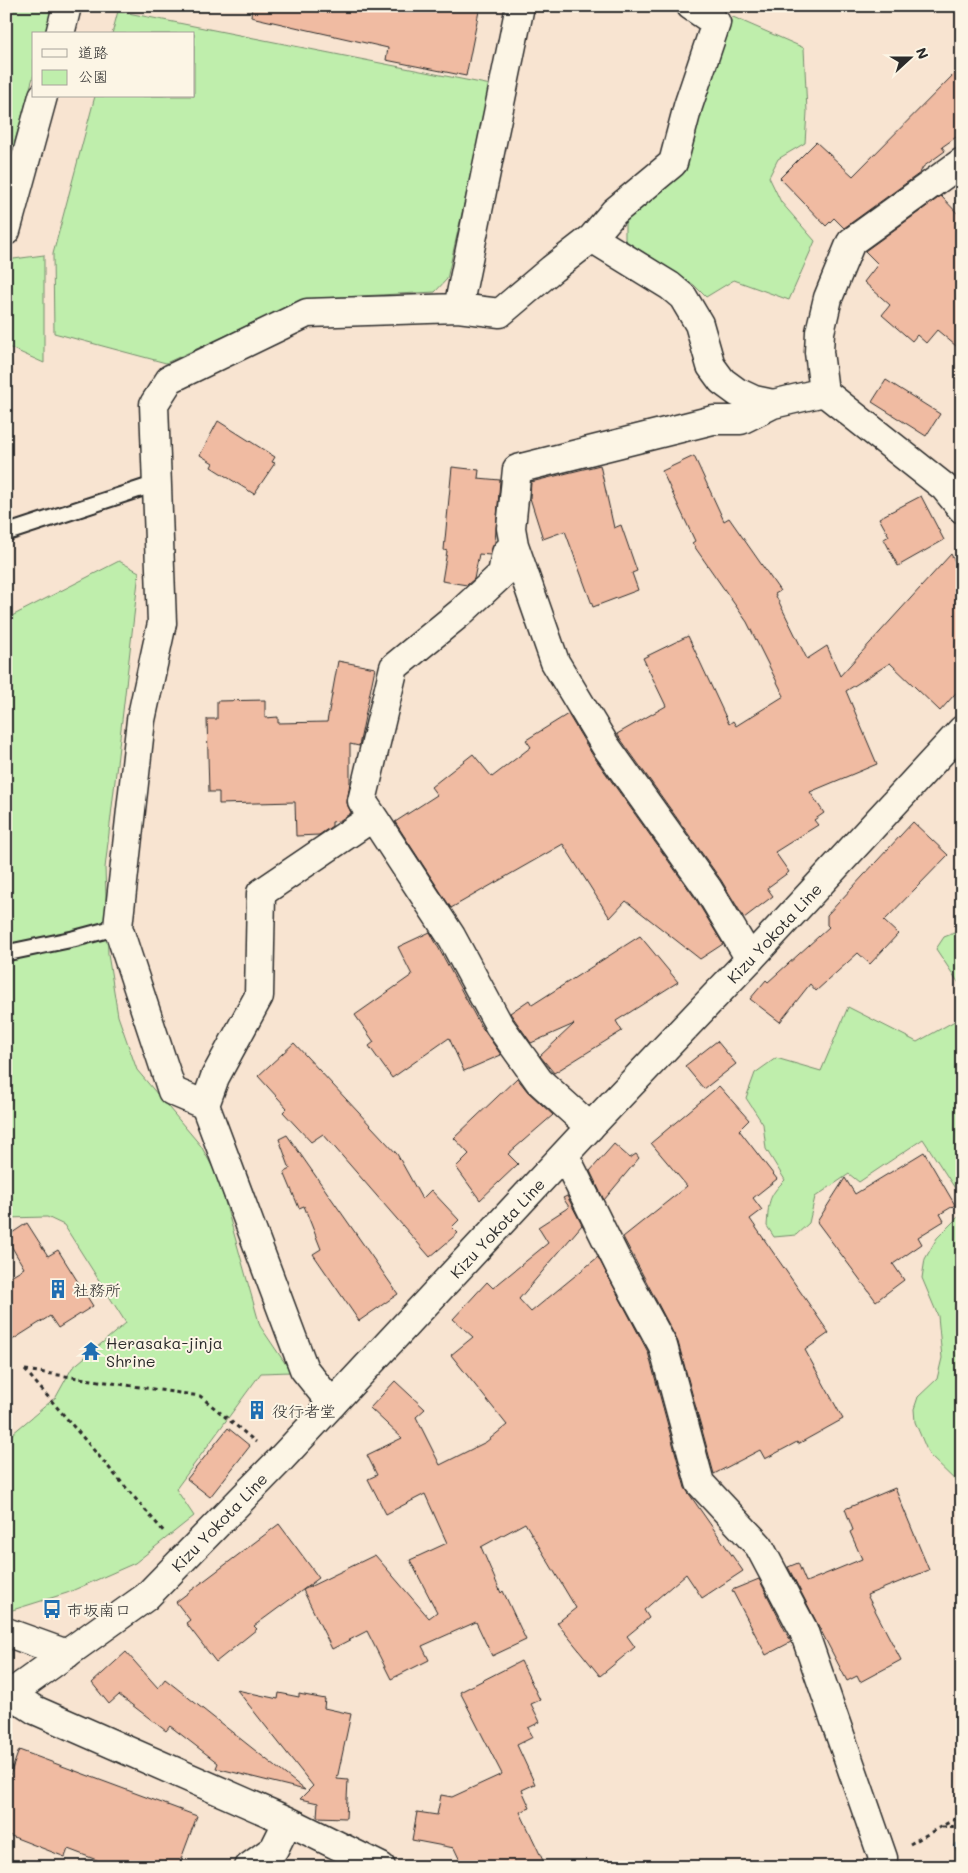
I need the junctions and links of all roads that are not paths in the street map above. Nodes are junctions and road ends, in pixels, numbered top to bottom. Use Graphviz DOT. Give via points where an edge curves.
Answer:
graph roads {
  1 [pos="68,6"];
  2 [pos="520,6"];
  3 [pos="691,6"];
  4 [pos="61,32"];
  5 [pos="42,98"];
  6 [pos="962,162"];
  7 [pos="6,231"];
  8 [pos="592,238"];
  9 [pos="458,308"];
  10 [pos="824,392"];
  11 [pos="773,404"];
  12 [pos="155,484"];
  13 [pos="962,509"];
  14 [pos="6,533"];
  15 [pos="514,545"];
  16 [pos="962,730"];
  17 [pos="373,817"];
  18 [pos="118,927"];
  19 [pos="6,954"];
  20 [pos="750,959"];
  21 [pos="205,1105"];
  22 [pos="590,1127"];
  23 [pos="565,1156"];
  24 [pos="332,1404"];
  25 [pos="6,1632"];
  26 [pos="67,1654"];
  27 [pos="8,1695"];
  28 [pos="288,1820"];
  29 [pos="879,1864"];
  30 [pos="249,1867"];
  31 [pos="381,1867"];
  1 -- 4 [label="street"];
  2 -- 9 [label="street"];
  3 -- 8 [label="street" via="716,23 673,163 614,212"];
  5 -- 7 [label="street"];
  6 -- 10 [label="street" via="851,242 828,298 822,323 819,352"];
  8 -- 9 [label="street" via="500,313"];
  8 -- 11 [label="street" via="683,296 699,324 711,366 722,381 754,400"];
  9 -- 12 [label="street" via="307,313 170,379 154,404"];
  10 -- 11 [label="street"];
  10 -- 13 [label="street" via="944,487"];
  11 -- 15 [label="street" via="741,420 713,420 517,469 510,528"];
  12 -- 14 [label="lane"];
  12 -- 18 [label="street" via="162,623 141,720"];
  15 -- 17 [label="street" via="506,554 502,574 460,614 394,667 362,801"];
  15 -- 20 [label="street" via="556,662 605,745 708,889"];
  16 -- 20 [label="street, Kizu Yokota Line"];
  17 -- 21 [label="street" via="261,893 259,996 215,1077"];
  17 -- 22 [label="street" via="451,936 499,1025 539,1081"];
  18 -- 19 [label="lane"];
  18 -- 21 [label="street" via="172,1091"];
  20 -- 22 [label="street, Kizu Yokota Line"];
  21 -- 24 [label="street" via="304,1369"];
  22 -- 23 [label="street, Kizu Yokota Line"];
  23 -- 24 [label="street, Kizu Yokota Line"];
  23 -- 29 [label="street" via="663,1346 700,1483 759,1546 803,1629"];
  24 -- 26 [label="street, Kizu Yokota Line" via="146,1597"];
  25 -- 26 [label="street"];
  26 -- 27 [label="street, Kizu Yokota Line"];
  27 -- 28 [label="street" via="35,1710"];
  28 -- 30 [label="street" via="274,1849"];
  28 -- 31 [label="street"];
}
